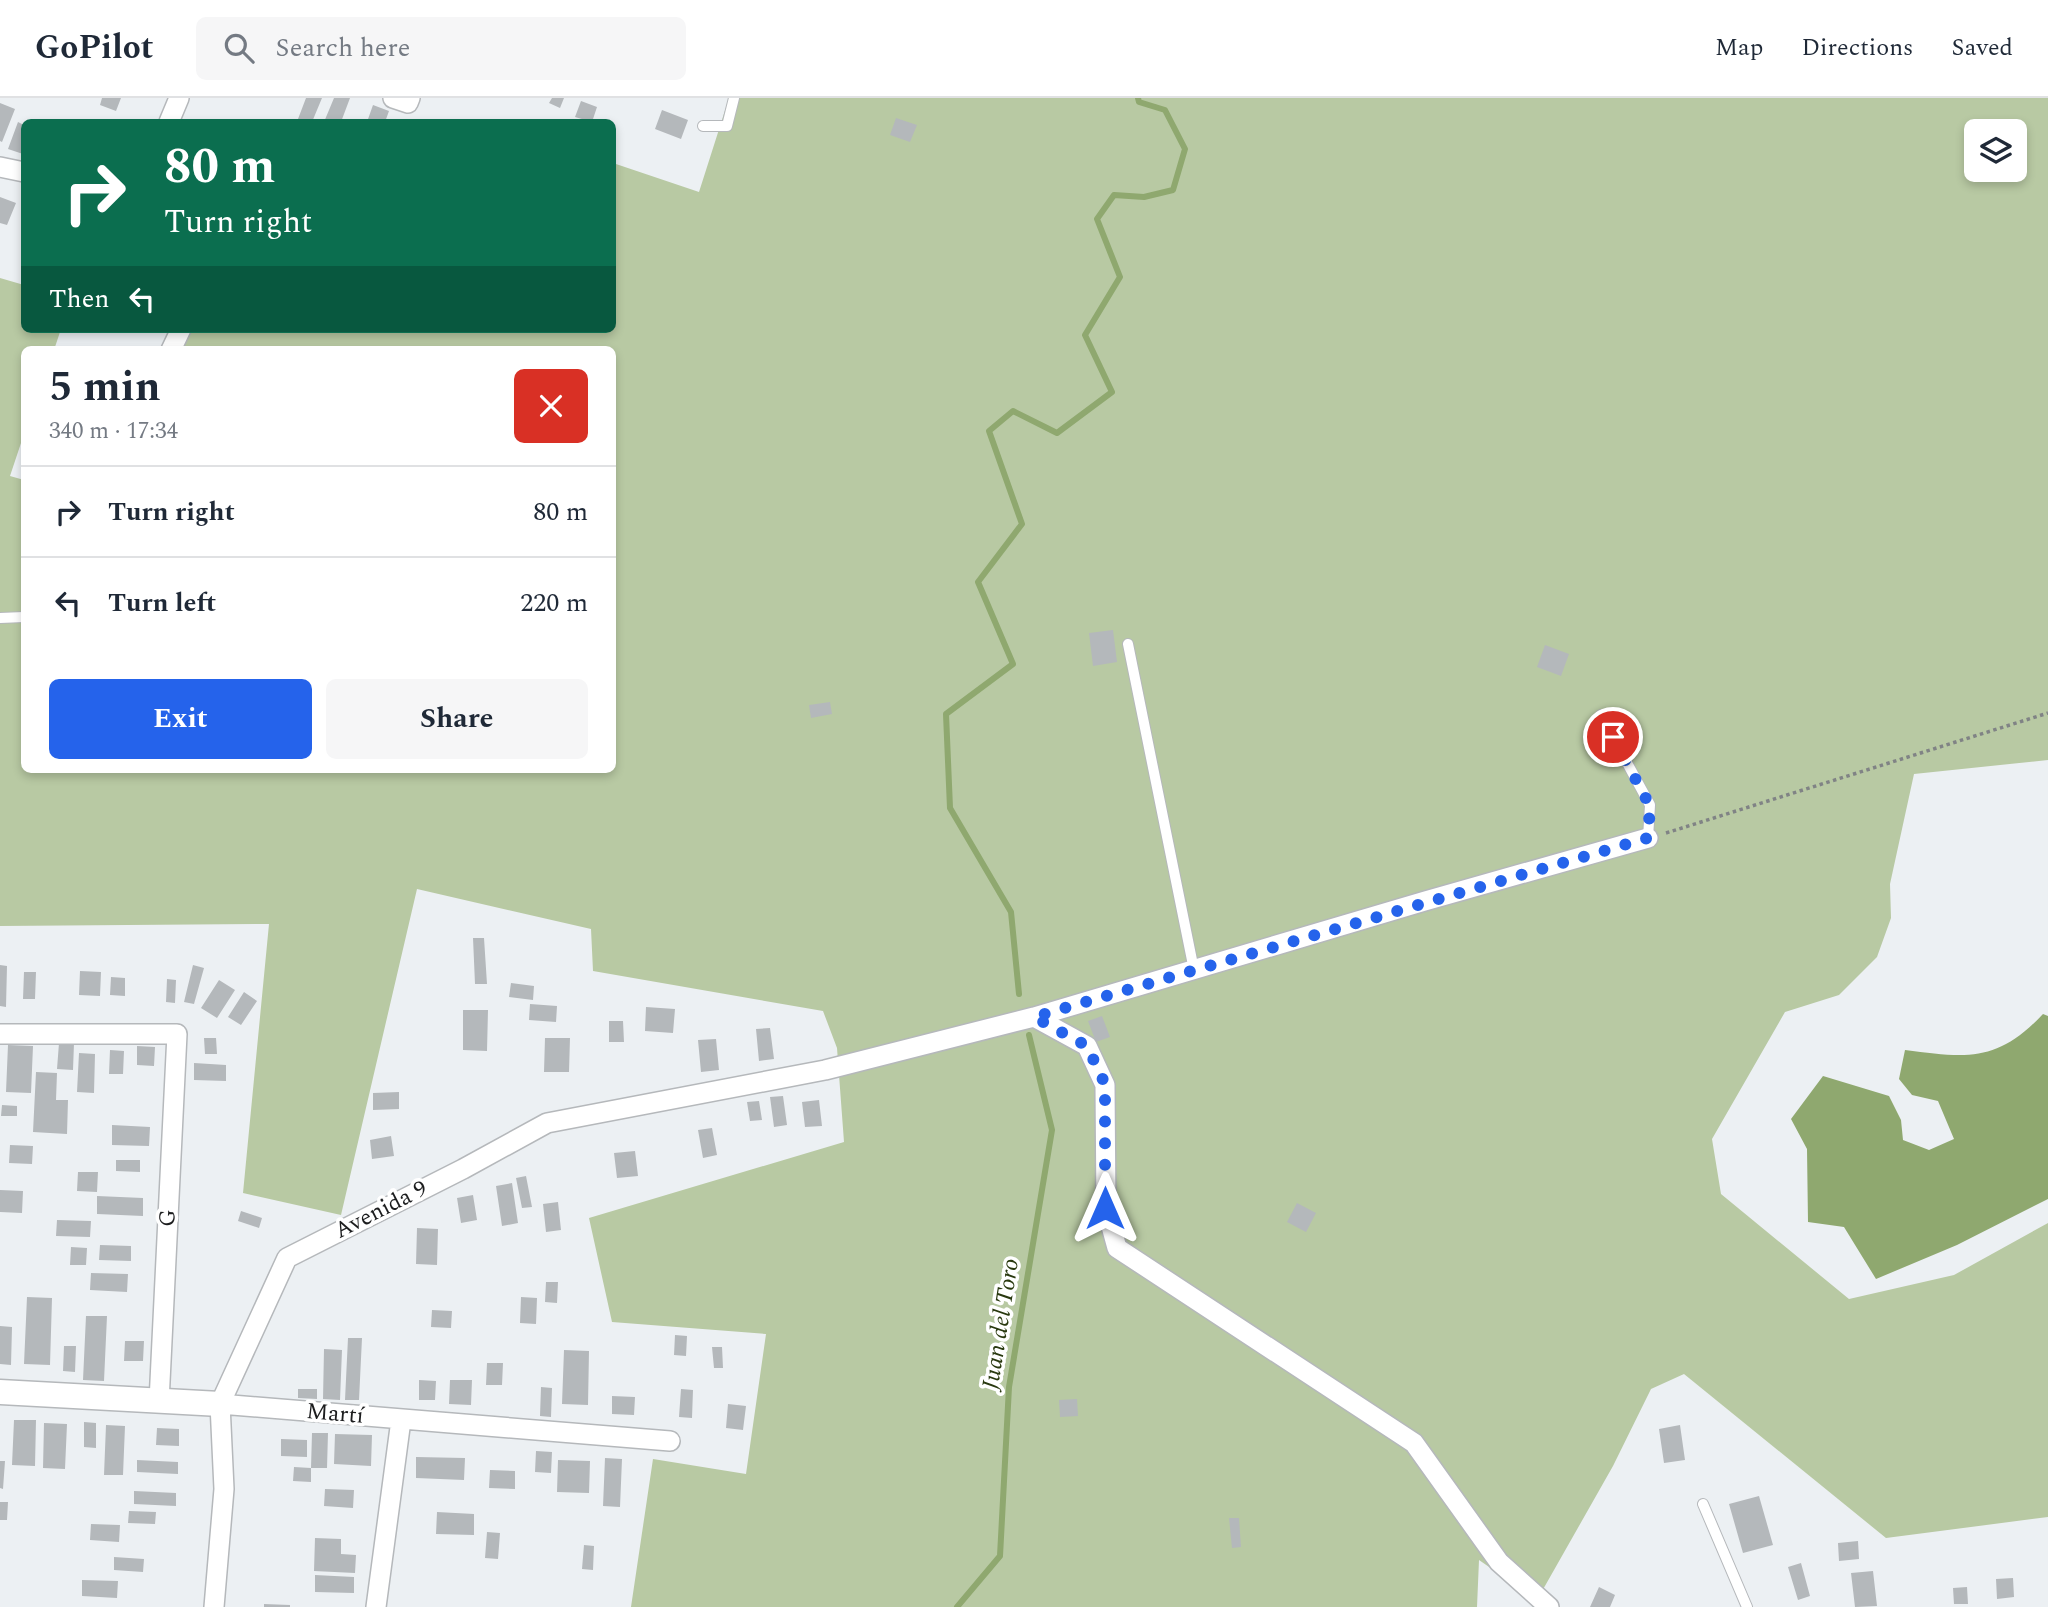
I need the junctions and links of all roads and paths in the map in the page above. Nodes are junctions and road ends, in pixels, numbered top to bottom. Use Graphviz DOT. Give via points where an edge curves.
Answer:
graph roads {
  1 [pos="179,98"];
  2 [pos="734,98"];
  3 [pos="170,119"];
  4 [pos="703,126"];
  5 [pos="0,167"];
  6 [pos="21,172"];
  7 [pos="21,617"];
  8 [pos="0,618"];
  9 [pos="1128,644"];
  10 [pos="2048,713"];
  11 [pos="1601,715"];
  12 [pos="1648,838"];
  13 [pos="1194,970"];
  14 [pos="1034,1017"];
  15 [pos="0,1034"];
  16 [pos="0,1392"];
  17 [pos="159,1402"];
  18 [pos="220,1404"];
  19 [pos="401,1420"];
  20 [pos="670,1441"];
  21 [pos="1703,1504"];
  22 [pos="214,1607"];
  23 [pos="376,1607"];
  24 [pos="1549,1607"];
  25 [pos="1747,1607"];
  1 -- 3 [label="street"];
  2 -- 4 [label="lane" via="727,126"];
  5 -- 6 [label="street"];
  7 -- 8 [label="lane"];
  9 -- 13 [label="lane"];
  10 -- 12 [label="path"];
  11 -- 12 [label="lane" via="1650,806"];
  12 -- 13 [label="street, Avenida 9"];
  13 -- 14 [label="street, Avenida 9"];
  14 -- 18 [label="street, Avenida 9" via="825,1070 547,1123 287,1258"];
  14 -- 24 [label="street" via="1087,1046 1105,1084 1105,1208 1116,1248 1414,1443 1499,1562"];
  15 -- 17 [label="street, G" via="177,1034"];
  16 -- 17 [label="street, Martí"];
  17 -- 18 [label="street, Martí"];
  18 -- 19 [label="street, Martí"];
  18 -- 22 [label="street, Avenida 9" via="224,1489"];
  19 -- 20 [label="street, Martí"];
  19 -- 23 [label="street"];
  21 -- 25 [label="lane"];
}
